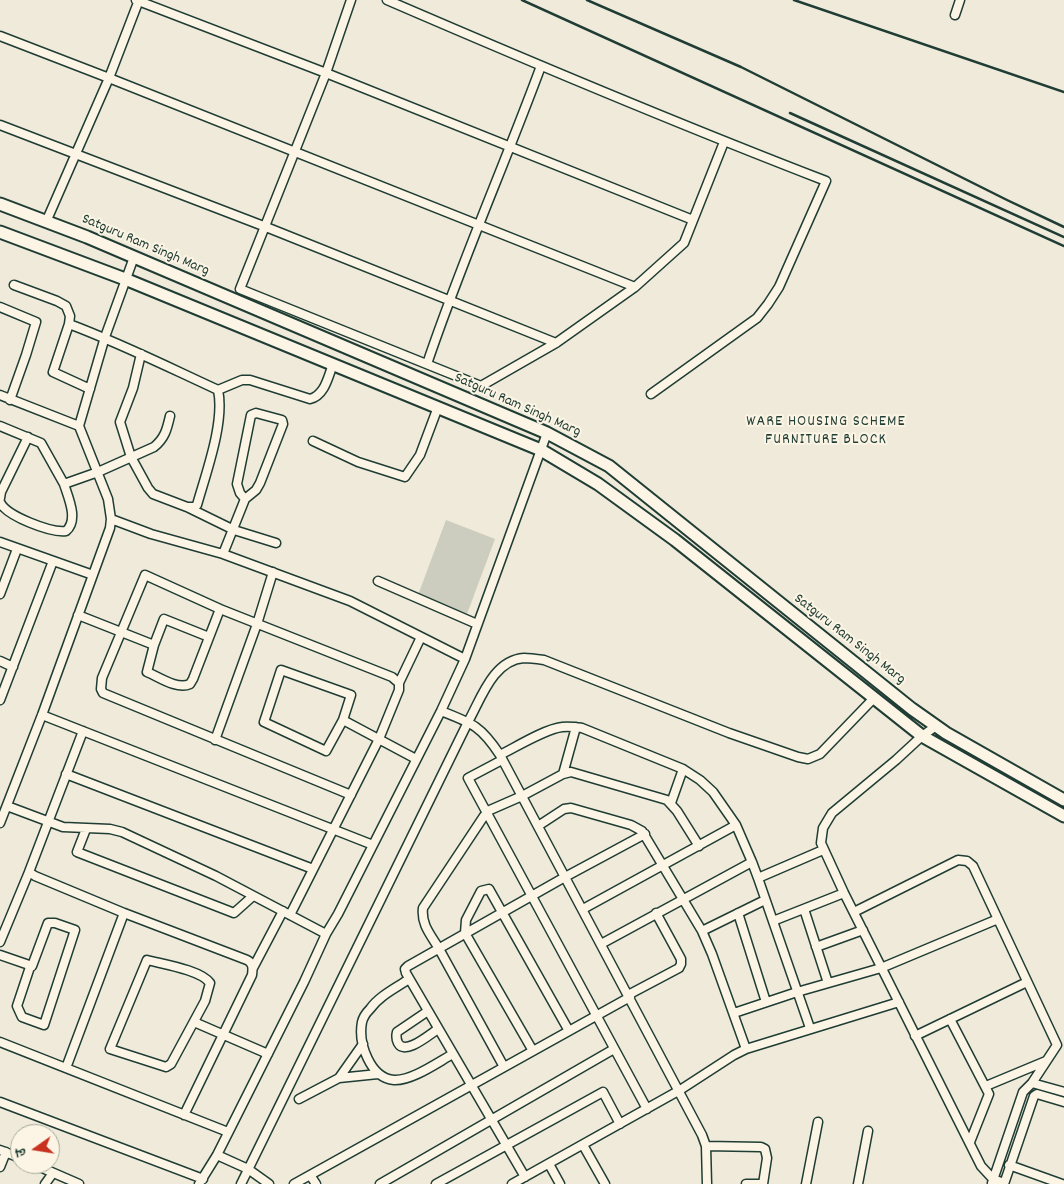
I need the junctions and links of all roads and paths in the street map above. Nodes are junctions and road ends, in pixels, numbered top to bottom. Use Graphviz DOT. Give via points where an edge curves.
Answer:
graph roads {
  1 [pos="138,0"];
  2 [pos="351,0"];
  3 [pos="387,0"];
  4 [pos="960,0"];
  5 [pos="955,15"];
  6 [pos="0,36"];
  7 [pos="541,66"];
  8 [pos="326,73"];
  9 [pos="109,78"];
  10 [pos="0,125"];
  11 [pos="724,142"];
  12 [pos="511,147"];
  13 [pos="294,151"];
  14 [pos="76,155"];
  15 [pos="0,204"];
  16 [pos="693,220"];
  17 [pos="46,222"];
  18 [pos="480,224"];
  19 [pos="266,228"];
  20 [pos="0,232"];
  21 [pos="134,258"];
  22 [pos="125,278"];
  23 [pos="14,286"];
  24 [pos="635,287"];
  25 [pos="240,289"];
  26 [pos="235,300"];
  27 [pos="449,300"];
  28 [pos="0,307"];
  29 [pos="69,324"];
  30 [pos="105,337"];
  31 [pos="556,343"];
  32 [pos="141,354"];
  33 [pos="333,364"];
  34 [pos="427,364"];
  35 [pos="90,389"];
  36 [pos="218,390"];
  37 [pos="651,394"];
  38 [pos="0,395"];
  39 [pos="10,400"];
  40 [pos="438,407"];
  41 [pos="170,416"];
  42 [pos="0,426"];
  43 [pos="79,426"];
  44 [pos="547,433"];
  45 [pos="28,437"];
  46 [pos="313,441"];
  47 [pos="541,450"];
  48 [pos="131,456"];
  49 [pos="98,472"];
  50 [pos="64,484"];
  51 [pos="245,499"];
  52 [pos="0,503"];
  53 [pos="187,507"];
  54 [pos="111,518"];
  55 [pos="234,530"];
  56 [pos="0,542"];
  57 [pos="276,543"];
  58 [pos="17,549"];
  59 [pos="223,554"];
  60 [pos="53,561"];
  61 [pos="273,572"];
  62 [pos="93,575"];
  63 [pos="378,581"];
  64 [pos="0,594"];
  65 [pos="220,609"];
  66 [pos="78,615"];
  67 [pos="256,624"];
  68 [pos="477,624"];
  69 [pos="120,632"];
  70 [pos="209,637"];
  71 [pos="421,637"];
  72 [pos="154,645"];
  73 [pos="464,659"];
  74 [pos="0,662"];
  75 [pos="13,666"];
  76 [pos="399,683"];
  77 [pos="874,698"];
  78 [pos="0,700"];
  79 [pos="441,712"];
  80 [pos="42,715"];
  81 [pos="343,720"];
  82 [pos="468,722"];
  83 [pos="936,726"];
  84 [pos="576,728"];
  85 [pos="83,731"];
  86 [pos="922,736"];
  87 [pos="379,739"];
  88 [pos="215,740"];
  89 [pos="501,757"];
  90 [pos="416,759"];
  91 [pos="683,769"];
  92 [pos="66,774"];
  93 [pos="563,774"];
  94 [pos="350,795"];
  95 [pos="522,796"];
  96 [pos="1064,800"];
  97 [pos="671,803"];
  98 [pos="7,806"];
  99 [pos="486,814"];
  100 [pos="1064,816"];
  101 [pos="48,820"];
  102 [pos="0,823"];
  103 [pos="736,825"];
  104 [pos="538,826"];
  105 [pos="86,829"];
  106 [pos="333,829"];
  107 [pos="645,834"];
  108 [pos="374,845"];
  109 [pos="698,846"];
  110 [pos="823,850"];
  111 [pos="752,862"];
  112 [pos="664,866"];
  113 [pos="313,869"];
  114 [pos="29,872"];
  115 [pos="565,876"];
  116 [pos="758,878"];
  117 [pos="844,893"];
  118 [pos="253,896"];
  119 [pos="530,896"];
  120 [pos="682,898"];
  121 [pos="765,900"];
  122 [pos="804,908"];
  123 [pos="583,910"];
  124 [pos="282,911"];
  125 [pos="502,912"];
  126 [pos="854,912"];
  127 [pos="124,913"];
  128 [pos="656,913"];
  129 [pos="738,913"];
  130 [pos="290,915"];
  131 [pos="998,919"];
  132 [pos="773,921"];
  133 [pos="702,930"];
  134 [pos="863,930"];
  135 [pos="465,933"];
  136 [pos="326,934"];
  137 [pos="0,942"];
  138 [pos="601,944"];
  139 [pos="438,947"];
  140 [pos="816,947"];
  141 [pos="0,955"];
  142 [pos="30,966"];
  143 [pos="253,968"];
  144 [pos="881,968"];
  145 [pos="409,979"];
  146 [pos="1028,982"];
  147 [pos="828,983"];
  148 [pos="798,992"];
  149 [pos="629,996"];
  150 [pos="766,1002"];
  151 [pos="899,1002"];
  152 [pos="428,1011"];
  153 [pos="734,1013"];
  154 [pos="596,1016"];
  155 [pos="950,1019"];
  156 [pos="194,1022"];
  157 [pos="810,1028"];
  158 [pos="438,1029"];
  159 [pos="569,1031"];
  160 [pos="224,1035"];
  161 [pos="915,1036"];
  162 [pos="1064,1036"];
  163 [pos="1056,1041"];
  164 [pos="0,1042"];
  165 [pos="363,1044"];
  166 [pos="746,1049"];
  167 [pos="614,1050"];
  168 [pos="532,1051"];
  169 [pos="268,1054"];
  170 [pos="453,1054"];
  171 [pos="1048,1060"];
  172 [pos="504,1067"];
  173 [pos="66,1068"];
  174 [pos="378,1074"];
  175 [pos="339,1078"];
  176 [pos="1032,1083"];
  177 [pos="471,1085"];
  178 [pos="986,1086"];
  179 [pos="680,1090"];
  180 [pos="1064,1092"];
  181 [pos="1037,1094"];
  182 [pos="300,1099"];
  183 [pos="0,1102"];
  184 [pos="1064,1102"];
  185 [pos="647,1108"];
  186 [pos="184,1115"];
  187 [pos="491,1119"];
  188 [pos="818,1122"];
  189 [pos="620,1124"];
  190 [pos="868,1131"];
  191 [pos="228,1132"];
  192 [pos="970,1142"];
  193 [pos="583,1144"];
  194 [pos="506,1146"];
  195 [pos="706,1146"];
  196 [pos="3,1151"];
  197 [pos="217,1155"];
  198 [pos="549,1164"];
  199 [pos="1009,1165"];
  200 [pos="0,1168"];
  201 [pos="248,1169"];
  202 [pos="55,1174"];
  203 [pos="310,1175"];
  204 [pos="523,1180"];
  205 [pos="201,1181"];
  206 [pos="992,1182"];
  207 [pos="79,1184"];
  208 [pos="241,1184"];
  209 [pos="270,1184"];
  210 [pos="294,1184"];
  211 [pos="316,1184"];
  212 [pos="380,1184"];
  213 [pos="436,1184"];
  214 [pos="512,1184"];
  215 [pos="560,1184"];
  216 [pos="605,1184"];
  217 [pos="707,1184"];
  218 [pos="746,1184"];
  219 [pos="763,1184"];
  220 [pos="806,1184"];
  221 [pos="858,1184"];
  222 [pos="1004,1184"];
  223 [pos="1062,1184"];
  1 -- 8 [label="street"];
  1 -- 9 [label="street"];
  2 -- 8 [label="street"];
  3 -- 7 [label="street"];
  4 -- 5 [label="street"];
  6 -- 9 [label="street"];
  7 -- 11 [label="street"];
  7 -- 12 [label="street"];
  8 -- 12 [label="street"];
  8 -- 13 [label="street"];
  9 -- 13 [label="street"];
  9 -- 14 [label="street"];
  10 -- 14 [label="street"];
  11 -- 16 [label="street"];
  11 -- 37 [label="street" via="826,181 779,287 757,318"];
  12 -- 16 [label="street"];
  12 -- 18 [label="street"];
  13 -- 18 [label="street"];
  13 -- 19 [label="street"];
  14 -- 17 [label="street"];
  14 -- 19 [label="street"];
  15 -- 17 [label="main road, Satguru Ram Singh Marg"];
  16 -- 24 [label="street" via="684,243"];
  17 -- 21 [label="main road, Satguru Ram Singh Marg"];
  18 -- 24 [label="street"];
  18 -- 27 [label="street"];
  19 -- 25 [label="street"];
  19 -- 27 [label="street"];
  20 -- 22 [label="main road, Satguru Ram Singh Marg"];
  21 -- 22 [label="street"];
  21 -- 26 [label="main road, Satguru Ram Singh Marg"];
  22 -- 30 [label="street"];
  22 -- 33 [label="main road, Satguru Ram Singh Marg"];
  23 -- 29 [label="street" via="66,306"];
  24 -- 31 [label="street"];
  25 -- 26 [label="street"];
  25 -- 34 [label="street"];
  26 -- 44 [label="main road, Satguru Ram Singh Marg"];
  27 -- 31 [label="street"];
  27 -- 34 [label="street"];
  28 -- 39 [label="street" via="36,322"];
  29 -- 30 [label="street"];
  29 -- 35 [label="street" via="52,372"];
  30 -- 32 [label="street"];
  30 -- 35 [label="street"];
  31 -- 34 [label="street" via="482,386"];
  32 -- 36 [label="street"];
  32 -- 48 [label="street" via="120,422"];
  33 -- 36 [label="street" via="316,398 310,399 250,380"];
  33 -- 40 [label="main road, Satguru Ram Singh Marg"];
  35 -- 43 [label="street"];
  36 -- 53 [label="street" via="219,412 211,453 197,505"];
  38 -- 39 [label="street"];
  39 -- 43 [label="street"];
  40 -- 46 [label="street" via="420,455 405,477 358,462"];
  40 -- 47 [label="main road, Satguru Ram Singh Marg"];
  41 -- 48 [label="street" via="166,434 160,442"];
  42 -- 45 [label="street"];
  43 -- 49 [label="street"];
  44 -- 47 [label="street"];
  44 -- 83 [label="main road, Satguru Ram Singh Marg" via="609,466"];
  45 -- 50 [label="street" via="41,443"];
  45 -- 52 [label="street" via="1,492"];
  47 -- 68 [label="street"];
  47 -- 77 [label="main road, Satguru Ram Singh Marg" via="598,484 675,540"];
  48 -- 49 [label="street"];
  48 -- 53 [label="street" via="150,492"];
  49 -- 50 [label="street"];
  49 -- 54 [label="street"];
  50 -- 52 [label="street" via="72,518 66,531 56,531 14,515"];
  51 -- 51 [label="street" via="260,483 282,420 256,413 251,415 237,484"];
  51 -- 55 [label="street"];
  53 -- 55 [label="street"];
  54 -- 59 [label="street" via="151,534"];
  54 -- 62 [label="street"];
  55 -- 57 [label="street"];
  55 -- 59 [label="street"];
  56 -- 58 [label="street"];
  58 -- 60 [label="street"];
  58 -- 64 [label="street"];
  59 -- 61 [label="street"];
  60 -- 62 [label="street"];
  60 -- 75 [label="street"];
  61 -- 67 [label="street"];
  61 -- 71 [label="street" via="350,601"];
  62 -- 66 [label="street"];
  63 -- 68 [label="street"];
  65 -- 67 [label="street"];
  65 -- 69 [label="street" via="145,575"];
  65 -- 70 [label="street"];
  66 -- 69 [label="street"];
  66 -- 80 [label="street"];
  67 -- 76 [label="street" via="392,677"];
  67 -- 88 [label="street"];
  68 -- 73 [label="street"];
  69 -- 72 [label="street"];
  69 -- 88 [label="street" via="102,678 103,693"];
  70 -- 72 [label="street" via="164,619"];
  70 -- 72 [label="street" via="193,679 186,686 147,672"];
  71 -- 73 [label="street"];
  71 -- 76 [label="street"];
  73 -- 79 [label="street"];
  74 -- 75 [label="street"];
  75 -- 78 [label="street"];
  76 -- 87 [label="street"];
  77 -- 82 [label="street" via="820,754 808,759 729,733 544,660 522,658 494,675"];
  77 -- 86 [label="main road, Satguru Ram Singh Marg"];
  79 -- 82 [label="street"];
  79 -- 90 [label="street"];
  80 -- 85 [label="street"];
  80 -- 98 [label="street"];
  81 -- 81 [label="street" via="326,751 264,722 282,670 351,695"];
  81 -- 87 [label="street"];
  82 -- 89 [label="street" via="485,734"];
  82 -- 201 [label="street"];
  83 -- 86 [label="street"];
  83 -- 96 [label="main road, Satguru Ram Singh Marg"];
  84 -- 89 [label="street" via="551,730"];
  84 -- 91 [label="street"];
  84 -- 93 [label="street"];
  85 -- 92 [label="street"];
  85 -- 106 [label="street"];
  86 -- 100 [label="main road, Satguru Ram Singh Marg"];
  86 -- 110 [label="street" via="832,814 822,828"];
  87 -- 90 [label="street"];
  87 -- 94 [label="street"];
  88 -- 94 [label="street"];
  89 -- 95 [label="street"];
  89 -- 99 [label="street" via="468,778"];
  90 -- 108 [label="street"];
  91 -- 97 [label="street"];
  91 -- 103 [label="street" via="713,792"];
  92 -- 101 [label="street"];
  92 -- 113 [label="street"];
  93 -- 95 [label="street"];
  93 -- 97 [label="street" via="580,774"];
  94 -- 106 [label="street"];
  95 -- 99 [label="street"];
  95 -- 104 [label="street"];
  97 -- 109 [label="street"];
  98 -- 101 [label="street"];
  98 -- 102 [label="street"];
  99 -- 119 [label="street"];
  99 -- 139 [label="street" via="423,908 426,930"];
  101 -- 105 [label="street" via="63,827"];
  101 -- 114 [label="street"];
  103 -- 109 [label="street"];
  103 -- 111 [label="street"];
  104 -- 107 [label="street" via="571,808 631,825"];
  104 -- 115 [label="street"];
  105 -- 118 [label="street" via="122,832"];
  105 -- 118 [label="street" via="77,852 234,914"];
  106 -- 108 [label="street"];
  106 -- 113 [label="street"];
  107 -- 112 [label="street"];
  107 -- 115 [label="street"];
  108 -- 136 [label="street"];
  109 -- 112 [label="street"];
  110 -- 116 [label="street"];
  110 -- 117 [label="street"];
  111 -- 116 [label="street"];
  111 -- 120 [label="street"];
  112 -- 120 [label="street"];
  112 -- 123 [label="street"];
  113 -- 130 [label="street"];
  114 -- 127 [label="street"];
  114 -- 137 [label="street"];
  115 -- 119 [label="street"];
  115 -- 123 [label="street"];
  116 -- 121 [label="street"];
  117 -- 122 [label="street"];
  117 -- 126 [label="street"];
  118 -- 124 [label="street"];
  119 -- 125 [label="street"];
  119 -- 154 [label="street"];
  120 -- 128 [label="street"];
  120 -- 133 [label="street"];
  121 -- 129 [label="street"];
  121 -- 132 [label="street"];
  122 -- 132 [label="street"];
  122 -- 140 [label="street"];
  123 -- 138 [label="street"];
  124 -- 130 [label="street"];
  124 -- 143 [label="street"];
  125 -- 135 [label="street"];
  125 -- 135 [label="street" via="489,889 481,892 466,920"];
  125 -- 159 [label="street"];
  126 -- 131 [label="street" via="963,860 973,866"];
  126 -- 134 [label="street"];
  127 -- 143 [label="street" via="247,960"];
  127 -- 173 [label="street"];
  128 -- 138 [label="street"];
  128 -- 149 [label="street" via="682,964"];
  129 -- 133 [label="street"];
  129 -- 150 [label="street"];
  130 -- 136 [label="street"];
  131 -- 144 [label="street"];
  131 -- 146 [label="street"];
  132 -- 148 [label="street"];
  133 -- 153 [label="street"];
  134 -- 140 [label="street"];
  134 -- 144 [label="street"];
  135 -- 139 [label="street"];
  135 -- 168 [label="street"];
  136 -- 169 [label="street"];
  138 -- 149 [label="street"];
  139 -- 145 [label="street" via="406,967"];
  139 -- 172 [label="street"];
  140 -- 147 [label="street"];
  141 -- 142 [label="street"];
  142 -- 142 [label="street" via="48,923 55,922 75,930 44,1025 22,1017 17,1006"];
  143 -- 160 [label="street"];
  144 -- 147 [label="street"];
  144 -- 151 [label="street"];
  145 -- 152 [label="street"];
  145 -- 165 [label="street" via="370,1008 362,1022"];
  146 -- 155 [label="street"];
  146 -- 163 [label="street"];
  147 -- 148 [label="street"];
  148 -- 150 [label="street"];
  148 -- 157 [label="street"];
  149 -- 154 [label="street"];
  149 -- 179 [label="street"];
  150 -- 153 [label="street"];
  151 -- 157 [label="street"];
  151 -- 161 [label="street"];
  152 -- 158 [label="street"];
  152 -- 158 [label="street" via="397,1032 396,1041 403,1048 410,1047"];
  153 -- 166 [label="street"];
  154 -- 159 [label="street"];
  154 -- 167 [label="street"];
  155 -- 161 [label="street"];
  155 -- 178 [label="street"];
  156 -- 156 [label="street" via="209,992 207,979 147,960 110,1049 166,1067 172,1064"];
  156 -- 160 [label="street"];
  157 -- 166 [label="street"];
  158 -- 170 [label="street"];
  159 -- 168 [label="street"];
  160 -- 169 [label="street"];
  160 -- 186 [label="street"];
  161 -- 192 [label="street"];
  162 -- 163 [label="street"];
  163 -- 171 [label="street" via="1056,1048"];
  164 -- 173 [label="street"];
  165 -- 174 [label="street" via="366,1058"];
  165 -- 175 [label="street"];
  166 -- 179 [label="street"];
  167 -- 185 [label="street"];
  167 -- 187 [label="street"];
  168 -- 172 [label="street"];
  169 -- 191 [label="street"];
  170 -- 174 [label="street" via="413,1076 394,1080"];
  170 -- 177 [label="street"];
  171 -- 176 [label="street"];
  171 -- 178 [label="street"];
  172 -- 177 [label="street"];
  173 -- 186 [label="street"];
  174 -- 175 [label="street"];
  175 -- 182 [label="street"];
  176 -- 180 [label="street"];
  176 -- 181 [label="street"];
  176 -- 206 [label="street" via="1020,1097"];
  177 -- 187 [label="street"];
  177 -- 203 [label="street"];
  178 -- 192 [label="street" via="989,1097"];
  179 -- 185 [label="street"];
  179 -- 195 [label="street"];
  181 -- 184 [label="street"];
  181 -- 199 [label="street"];
  183 -- 205 [label="street"];
  185 -- 189 [label="street"];
  186 -- 191 [label="street"];
  187 -- 194 [label="street"];
  187 -- 212 [label="street"];
  188 -- 220 [label="street"];
  189 -- 193 [label="street"];
  189 -- 194 [label="street" via="603,1092"];
  190 -- 221 [label="street"];
  191 -- 197 [label="street"];
  192 -- 206 [label="street"];
  193 -- 198 [label="street"];
  193 -- 216 [label="street"];
  194 -- 204 [label="street"];
  194 -- 213 [label="street"];
  195 -- 217 [label="street"];
  195 -- 219 [label="street" via="765,1149 767,1158"];
  196 -- 200 [label="street"];
  197 -- 201 [label="street"];
  197 -- 205 [label="street"];
  198 -- 204 [label="street"];
  198 -- 215 [label="street"];
  199 -- 222 [label="street"];
  199 -- 223 [label="street"];
  201 -- 208 [label="street"];
  201 -- 209 [label="street"];
  202 -- 207 [label="street"];
  203 -- 210 [label="street"];
  203 -- 211 [label="street"];
  204 -- 214 [label="street"];
  206 -- 222 [label="street"];
  218 -- 219 [label="street"];
}
